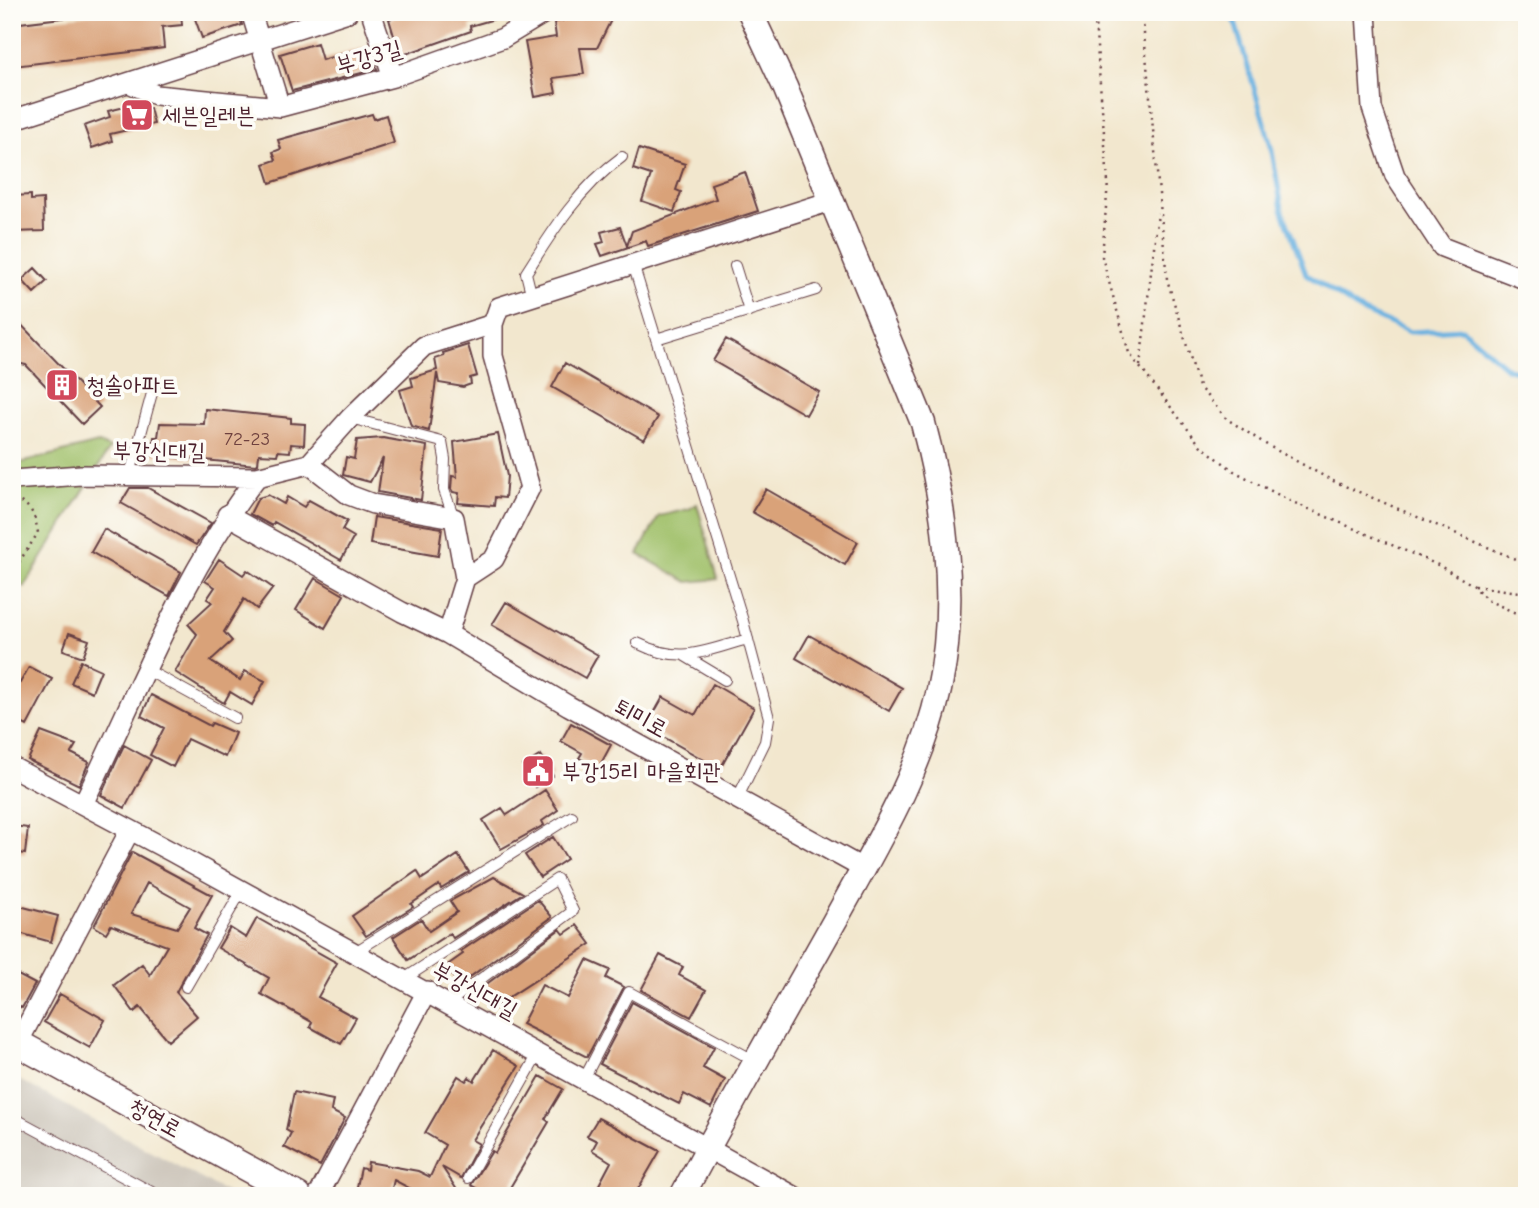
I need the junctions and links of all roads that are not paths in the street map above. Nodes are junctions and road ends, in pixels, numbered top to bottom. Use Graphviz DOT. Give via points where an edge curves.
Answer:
graph roads {
  1 [pos="251,12"];
  2 [pos="348,12"];
  3 [pos="371,12"];
  4 [pos="546,12"];
  5 [pos="750,12"];
  6 [pos="1366,12"];
  7 [pos="260,40"];
  8 [pos="393,77"];
  9 [pos="129,83"];
  10 [pos="280,107"];
  11 [pos="12,120"];
  12 [pos="622,157"];
  13 [pos="831,201"];
  14 [pos="633,264"];
  15 [pos="735,266"];
  16 [pos="1527,280"];
  17 [pos="816,289"];
  18 [pos="532,297"];
  19 [pos="749,311"];
  20 [pos="493,324"];
  21 [pos="656,339"];
  22 [pos="155,382"];
  23 [pos="350,418"];
  24 [pos="309,464"];
  25 [pos="130,474"];
  26 [pos="257,477"];
  27 [pos="12,480"];
  28 [pos="227,515"];
  29 [pos="454,518"];
  30 [pos="465,578"];
  31 [pos="448,634"];
  32 [pos="748,639"];
  33 [pos="637,643"];
  34 [pos="685,656"];
  35 [pos="147,670"];
  36 [pos="725,680"];
  37 [pos="235,718"];
  38 [pos="12,768"];
  39 [pos="737,799"];
  40 [pos="83,804"];
  41 [pos="572,816"];
  42 [pos="130,830"];
  43 [pos="864,869"];
  44 [pos="242,890"];
  45 [pos="355,952"];
  46 [pos="404,979"];
  47 [pos="186,987"];
  48 [pos="426,991"];
  49 [pos="448,1003"];
  50 [pos="15,1042"];
  51 [pos="538,1053"];
  52 [pos="756,1061"];
  53 [pos="584,1079"];
  54 [pos="12,1117"];
  55 [pos="708,1147"];
  56 [pos="468,1178"];
  57 [pos="159,1196"];
  58 [pos="298,1196"];
  59 [pos="318,1196"];
  60 [pos="682,1196"];
  61 [pos="794,1196"];
  1 -- 7 [label="street"];
  2 -- 7 [label="street"];
  3 -- 8 [label="street"];
  4 -- 8 [label="street, 부강3길" via="503,38"];
  5 -- 13 [label="street"];
  6 -- 16 [label="street" via="1372,108 1395,176 1442,247"];
  7 -- 9 [label="street"];
  7 -- 10 [label="street"];
  8 -- 10 [label="street, 부강3길"];
  9 -- 10 [label="street, 부강3길" via="156,95"];
  9 -- 11 [label="street"];
  12 -- 18 [label="lane" via="558,220 526,273"];
  13 -- 14 [label="street"];
  13 -- 43 [label="street" via="923,423 937,475 946,546 948,612 939,690 923,744"];
  14 -- 18 [label="street"];
  14 -- 21 [label="lane"];
  15 -- 19 [label="lane"];
  17 -- 19 [label="lane"];
  18 -- 20 [label="street" via="499,307"];
  19 -- 21 [label="lane"];
  20 -- 23 [label="street" via="424,346"];
  20 -- 30 [label="street" via="493,356 530,488 494,559"];
  21 -- 32 [label="lane"];
  22 -- 25 [label="lane"];
  23 -- 24 [label="street"];
  23 -- 29 [label="lane" via="442,442 444,490"];
  24 -- 26 [label="street"];
  24 -- 29 [label="street" via="349,495 373,504"];
  25 -- 26 [label="street, 부강신대길"];
  25 -- 27 [label="street, 부강신대길"];
  26 -- 28 [label="street"];
  28 -- 31 [label="street"];
  28 -- 35 [label="street"];
  29 -- 30 [label="street"];
  30 -- 31 [label="street"];
  31 -- 39 [label="street, 퇴미로"];
  32 -- 34 [label="lane"];
  32 -- 39 [label="lane" via="769,718 765,743"];
  33 -- 34 [label="lane" via="660,654"];
  34 -- 36 [label="lane"];
  35 -- 37 [label="lane"];
  35 -- 40 [label="street"];
  38 -- 40 [label="street, 부강신대길"];
  39 -- 43 [label="street, 퇴미로"];
  40 -- 42 [label="street, 부강신대길"];
  41 -- 45 [label="lane"];
  42 -- 44 [label="street, 부강신대길"];
  42 -- 50 [label="street"];
  43 -- 52 [label="street"];
  44 -- 45 [label="street, 부강신대길"];
  44 -- 47 [label="lane"];
  45 -- 46 [label="street, 부강신대길"];
  46 -- 48 [label="street, 부강신대길"];
  46 -- 49 [label="lane" via="557,879 573,912"];
  48 -- 49 [label="street, 부강신대길"];
  48 -- 59 [label="street"];
  49 -- 51 [label="street, 부강신대길"];
  50 -- 58 [label="main road, 청연로"];
  51 -- 53 [label="street, 부강신대길"];
  51 -- 56 [label="lane"];
  52 -- 53 [label="lane" via="629,992"];
  52 -- 55 [label="street"];
  53 -- 55 [label="street, 부강신대길"];
  54 -- 57 [label="lane"];
  55 -- 60 [label="street"];
  55 -- 61 [label="street, 부강신대길"];
}
